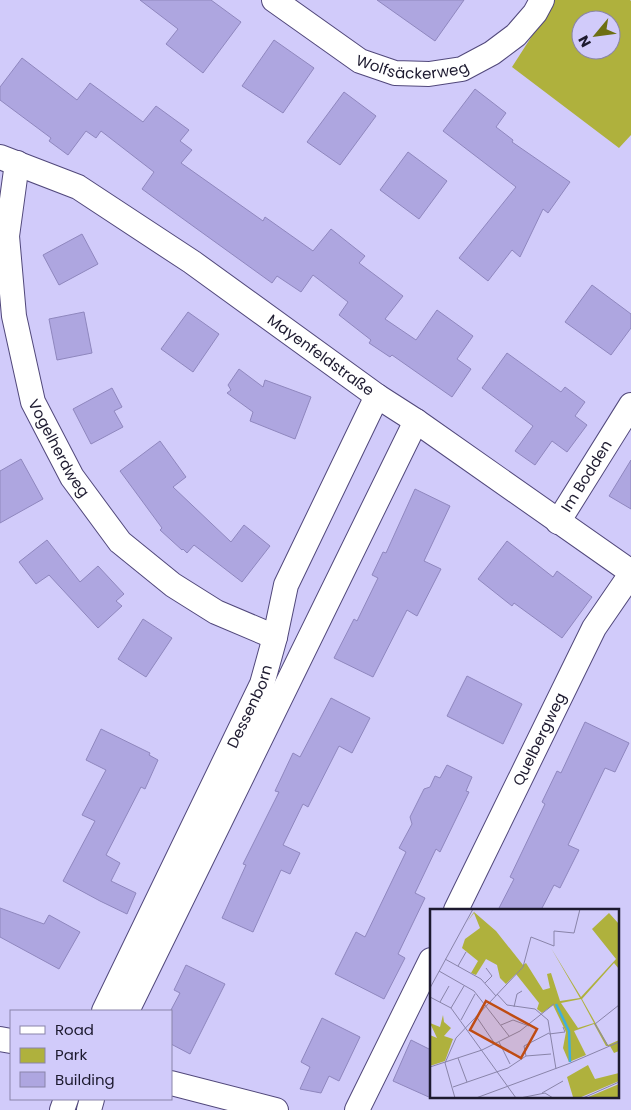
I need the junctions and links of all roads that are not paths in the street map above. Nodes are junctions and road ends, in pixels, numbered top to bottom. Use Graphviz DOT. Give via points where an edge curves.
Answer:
graph roads {
  1 [pos="274,0"];
  2 [pos="542,0"];
  3 [pos="9,160"];
  4 [pos="377,396"];
  5 [pos="631,404"];
  6 [pos="416,421"];
  7 [pos="558,522"];
  8 [pos="631,573"];
  9 [pos="275,637"];
  10 [pos="456,909"];
  11 [pos="430,962"];
  12 [pos="104,1010"];
  13 [pos="127,1010"];
  14 [pos="172,1083"];
  15 [pos="276,1110"];
  16 [pos="357,1110"];
  1 -- 2 [label="street, Wolfsäckerweg" via="360,60 395,73 429,74 462,69 492,54 516,35"];
  3 -- 4 [label="street, Mayenfeldstraße" via="78,187 192,262"];
  3 -- 9 [label="street, Vogelherdweg" via="7,236 14,316 33,402 72,477 120,542 173,585 216,612"];
  4 -- 6 [label="street, Mayenfeldstraße"];
  4 -- 9 [label="street, Dessenborn" via="286,585"];
  5 -- 7 [label="street, Im Bodden"];
  6 -- 7 [label="street, Mayenfeldstraße"];
  6 -- 13 [label="street, Dessenborn"];
  7 -- 8 [label="street, Mayenfeldstraße"];
  8 -- 10 [label="street, Quelbergweg" via="594,628"];
  9 -- 12 [label="street, Dessenborn" via="262,684"];
  11 -- 16 [label="street"];
  14 -- 15 [label="street"];
}
